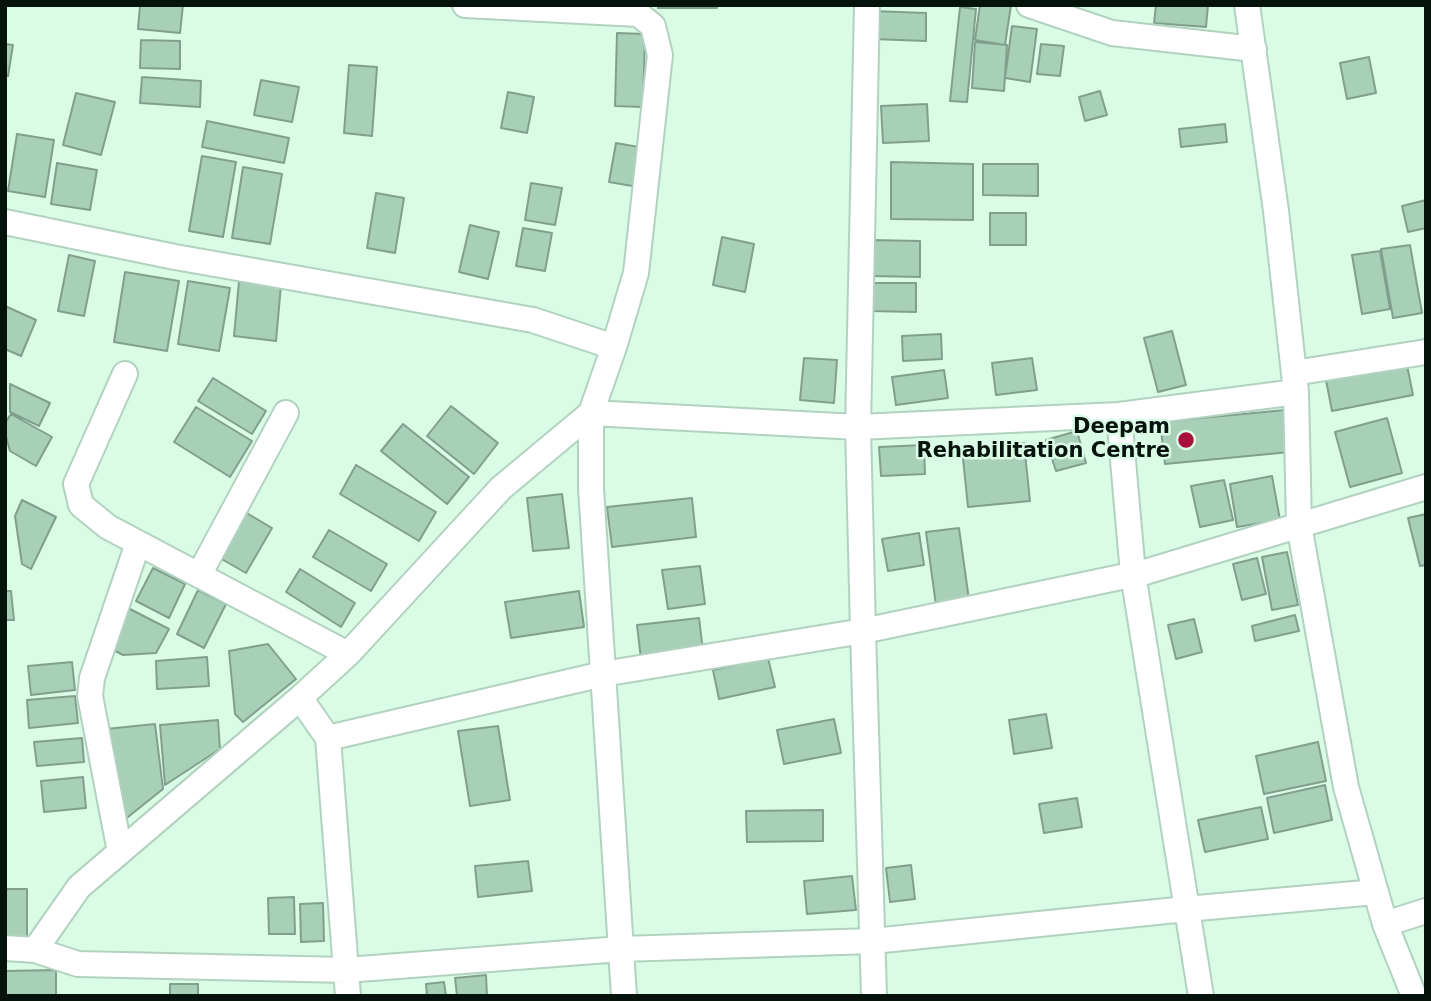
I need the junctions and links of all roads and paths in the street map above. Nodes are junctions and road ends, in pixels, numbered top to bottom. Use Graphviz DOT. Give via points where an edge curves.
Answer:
graph roads {
  1 [pos="465,5"];
  2 [pos="867,5"];
  3 [pos="1029,5"];
  4 [pos="1247,5"];
  5 [pos="1254,49"];
  6 [pos="5,222"];
  7 [pos="614,347"];
  8 [pos="1426,352"];
  9 [pos="125,374"];
  10 [pos="1295,382"];
  11 [pos="286,413"];
  12 [pos="591,413"];
  13 [pos="1119,415"];
  14 [pos="858,427"];
  15 [pos="1426,487"];
  16 [pos="1299,525"];
  17 [pos="138,543"];
  18 [pos="1133,574"];
  19 [pos="199,575"];
  20 [pos="863,631"];
  21 [pos="348,654"];
  22 [pos="603,674"];
  23 [pos="300,698"];
  24 [pos="328,738"];
  25 [pos="120,852"];
  26 [pos="1376,892"];
  27 [pos="1186,909"];
  28 [pos="1426,911"];
  29 [pos="1385,923"];
  30 [pos="873,941"];
  31 [pos="5,948"];
  32 [pos="621,948"];
  33 [pos="35,950"];
  34 [pos="346,970"];
  35 [pos="348,996"];
  36 [pos="624,996"];
  37 [pos="874,996"];
  38 [pos="1201,996"];
  39 [pos="1414,996"];
  1 -- 7 [label="street" via="638,14 653,26 660,55 636,272"];
  2 -- 14 [label="street"];
  3 -- 5 [label="street" via="1112,33"];
  4 -- 5 [label="street"];
  5 -- 10 [label="street"];
  6 -- 7 [label="street" via="533,320"];
  7 -- 12 [label="street"];
  8 -- 10 [label="street"];
  9 -- 17 [label="street" via="76,484 81,505"];
  10 -- 13 [label="street"];
  10 -- 16 [label="street"];
  11 -- 19 [label="street"];
  12 -- 14 [label="street"];
  12 -- 21 [label="street" via="501,488"];
  12 -- 22 [label="street"];
  13 -- 14 [label="street"];
  13 -- 18 [label="street"];
  14 -- 20 [label="street"];
  15 -- 16 [label="street"];
  16 -- 18 [label="street"];
  16 -- 26 [label="street" via="1346,787"];
  17 -- 19 [label="street"];
  17 -- 25 [label="street" via="90,696"];
  18 -- 20 [label="street"];
  18 -- 27 [label="street"];
  19 -- 21 [label="street"];
  20 -- 22 [label="street"];
  20 -- 30 [label="street"];
  21 -- 23 [label="street"];
  22 -- 24 [label="street"];
  22 -- 32 [label="street"];
  23 -- 24 [label="street"];
  23 -- 25 [label="street"];
  24 -- 34 [label="street"];
  25 -- 33 [label="street" via="79,887"];
  26 -- 27 [label="street"];
  26 -- 29 [label="street"];
  27 -- 30 [label="street"];
  27 -- 38 [label="street"];
  28 -- 29 [label="street"];
  29 -- 39 [label="street"];
  30 -- 32 [label="street"];
  30 -- 37 [label="street"];
  31 -- 33 [label="street"];
  32 -- 34 [label="street"];
  32 -- 36 [label="street"];
  33 -- 34 [label="street" via="78,964"];
  34 -- 35 [label="street"];
}
